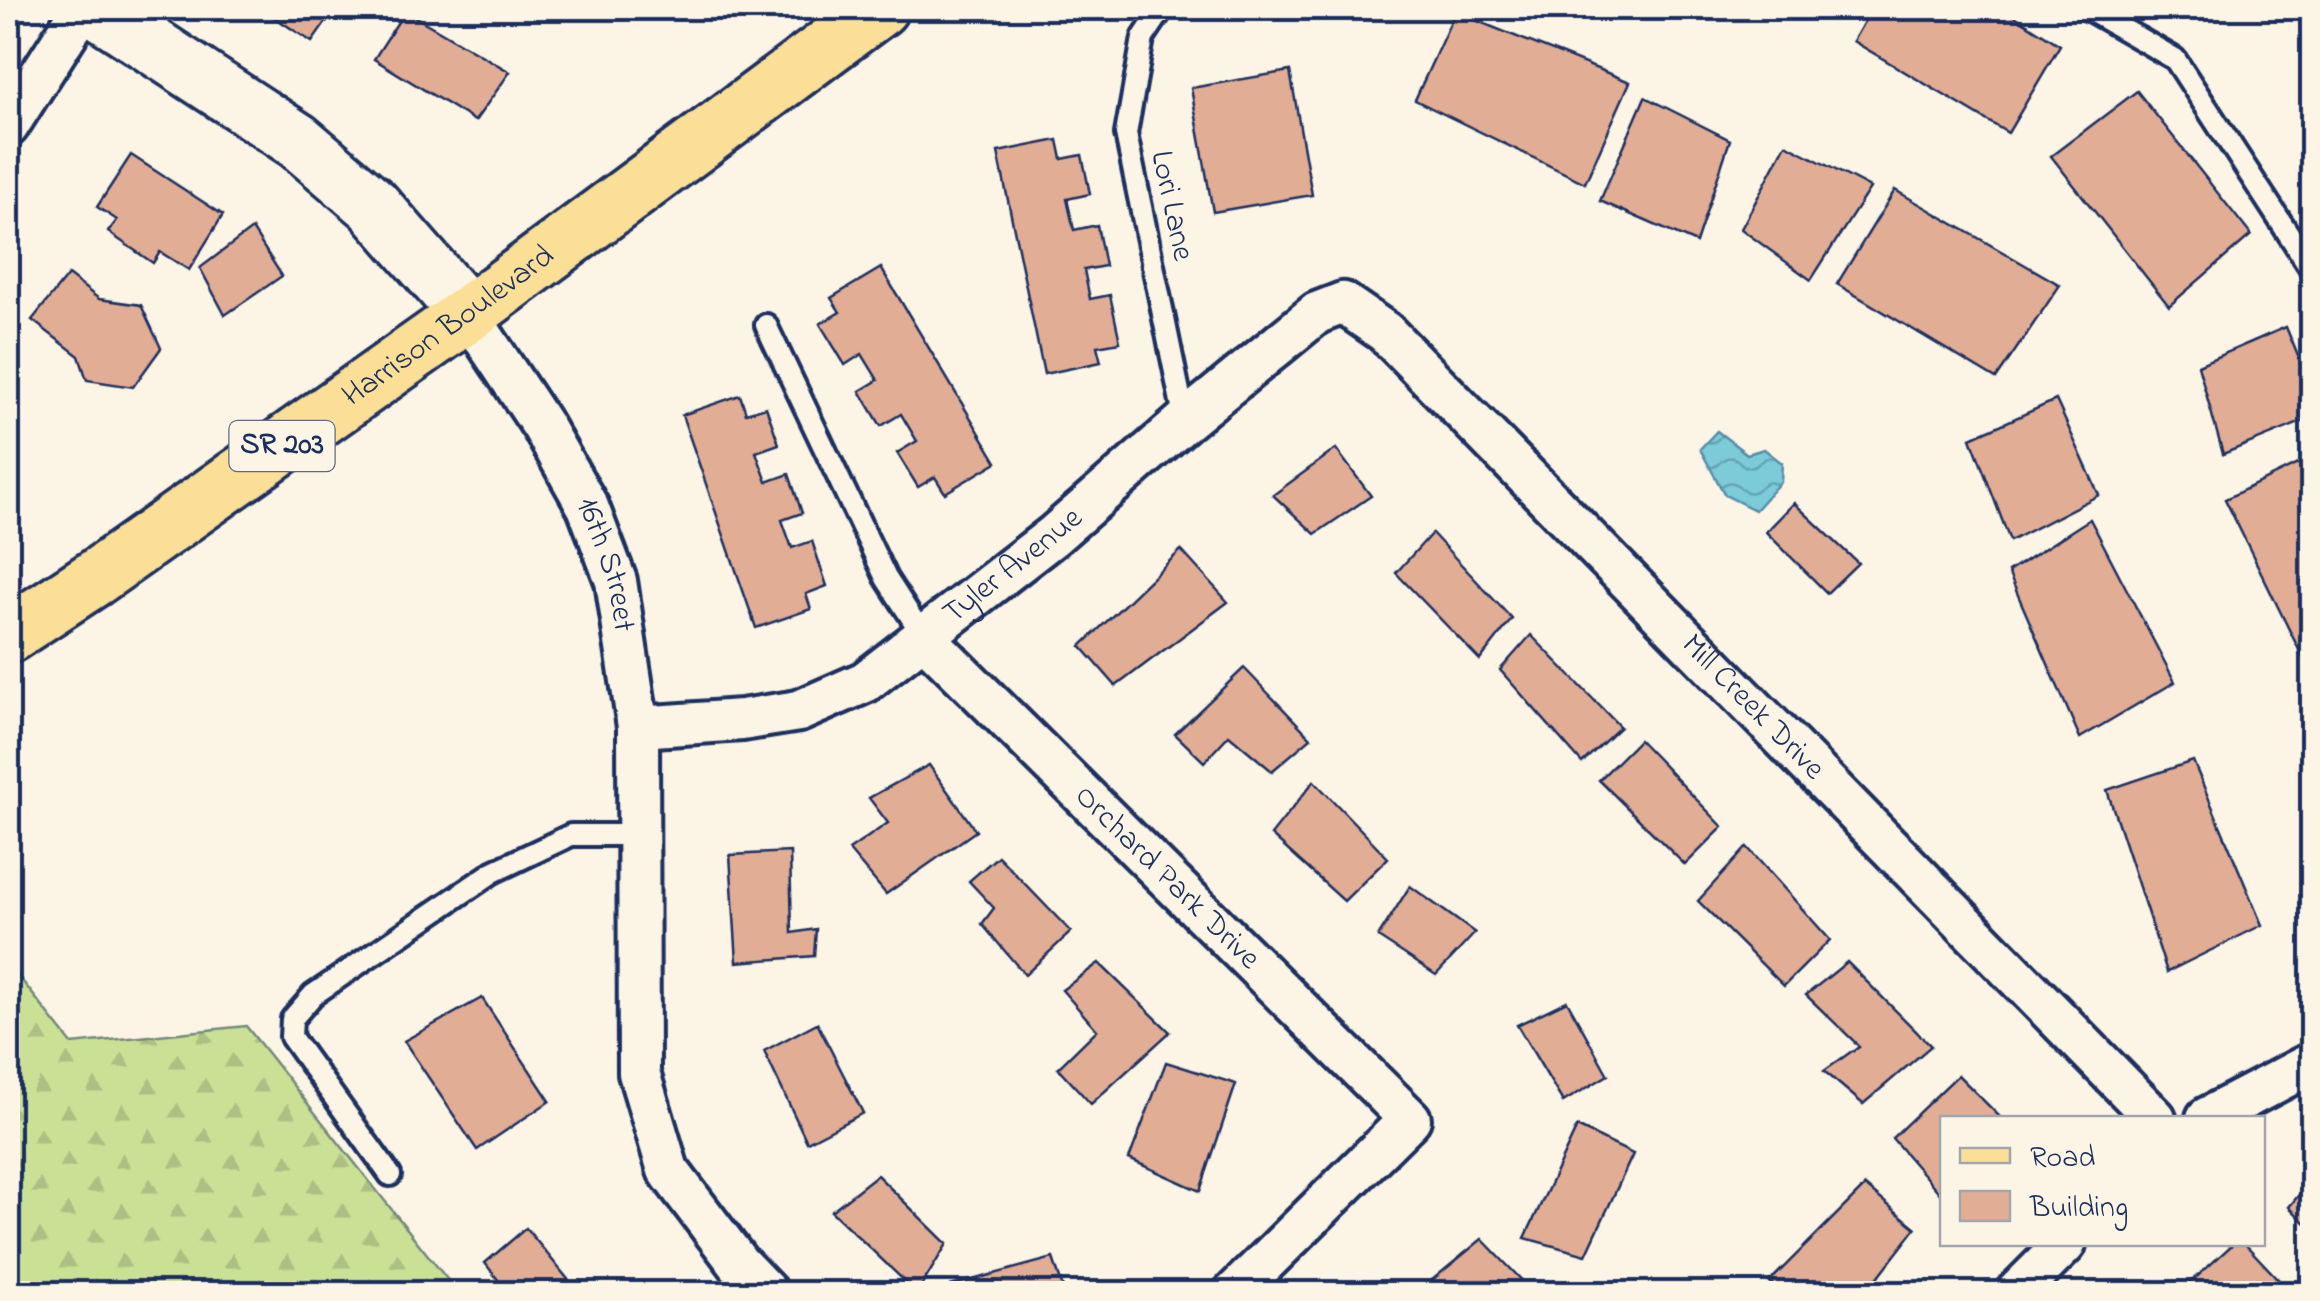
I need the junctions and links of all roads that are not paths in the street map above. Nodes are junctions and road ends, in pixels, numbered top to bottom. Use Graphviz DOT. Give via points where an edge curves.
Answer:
graph roads {
  1 [pos="82,8"];
  2 [pos="95,8"];
  3 [pos="880,8"];
  4 [pos="1163,8"];
  5 [pos="2086,8"];
  6 [pos="8,126"];
  7 [pos="2312,270"];
  8 [pos="1343,302"];
  9 [pos="468,314"];
  10 [pos="766,325"];
  11 [pos="1185,421"];
  12 [pos="8,635"];
  13 [pos="924,637"];
  14 [pos="638,727"];
  15 [pos="638,834"];
  16 [pos="2312,1063"];
  17 [pos="2153,1116"];
  18 [pos="2212,1116"];
  19 [pos="390,1175"];
  20 [pos="2063,1246"];
  21 [pos="768,1294"];
  22 [pos="1233,1294"];
  23 [pos="2015,1294"];
  1 -- 6 [label="street"];
  2 -- 9 [label="street, 16th Street" via="298,141 373,205"];
  3 -- 9 [label="main road, Harrison Boulevard / SR 203"];
  4 -- 11 [label="lane, Lori Lane" via="1142,38 1126,134"];
  5 -- 7 [label="lane" via="2175,59"];
  8 -- 11 [label="street, Tyler Avenue" via="1317,313"];
  8 -- 17 [label="street, Mill Creek Drive" via="1385,332"];
  9 -- 12 [label="main road, Harrison Boulevard / SR 203"];
  9 -- 14 [label="street, 16th Street" via="588,507 616,581"];
  10 -- 13 [label="lane" via="886,578"];
  11 -- 13 [label="street, Tyler Avenue"];
  13 -- 14 [label="street, Tyler Avenue" via="865,682 800,712"];
  13 -- 22 [label="street, Orchard Park Drive" via="1410,1119"];
  14 -- 15 [label="street, 16th Street"];
  15 -- 19 [label="lane" via="570,835 493,872 313,996 292,1020 291,1037"];
  15 -- 21 [label="street, 16th Street" via="638,1073 668,1170"];
  16 -- 18 [label="street"];
  20 -- 23 [label="street"];
}
